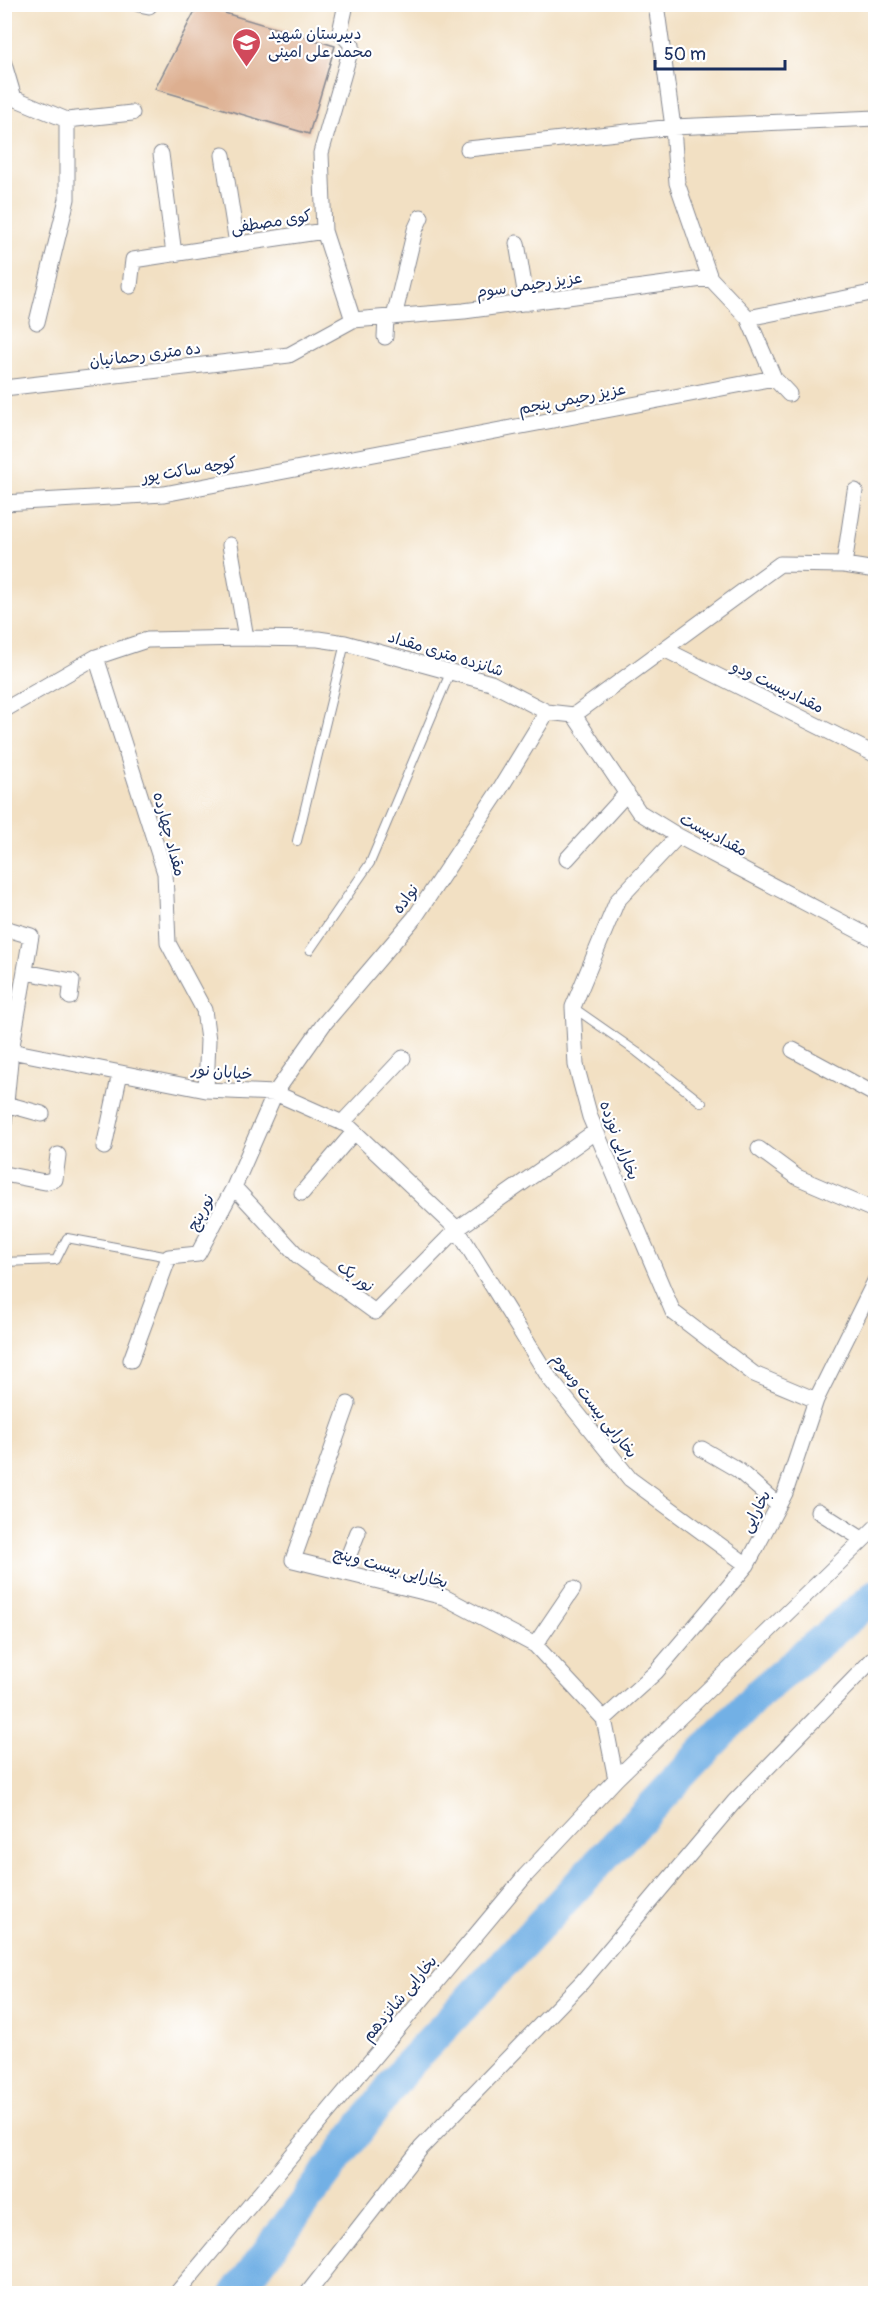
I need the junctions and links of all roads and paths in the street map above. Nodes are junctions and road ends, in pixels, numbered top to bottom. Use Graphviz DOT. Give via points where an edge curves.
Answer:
graph roads {
  1 [pos="346,4"];
  2 [pos="656,4"];
  3 [pos="4,64"];
  4 [pos="132,113"];
  5 [pos="876,118"];
  6 [pos="67,120"];
  7 [pos="673,127"];
  8 [pos="468,149"];
  9 [pos="161,154"];
  10 [pos="223,155"];
  11 [pos="421,217"];
  12 [pos="324,231"];
  13 [pos="517,243"];
  14 [pos="237,244"];
  15 [pos="174,254"];
  16 [pos="710,278"];
  17 [pos="130,286"];
  18 [pos="876,292"];
  19 [pos="527,303"];
  20 [pos="390,317"];
  21 [pos="748,318"];
  22 [pos="353,320"];
  23 [pos="37,322"];
  24 [pos="385,337"];
  25 [pos="774,378"];
  26 [pos="4,388"];
  27 [pos="789,394"];
  28 [pos="377,454"];
  29 [pos="855,491"];
  30 [pos="4,503"];
  31 [pos="230,545"];
  32 [pos="844,565"];
  33 [pos="876,570"];
  34 [pos="246,638"];
  35 [pos="345,643"];
  36 [pos="664,650"];
  37 [pos="96,657"];
  38 [pos="450,673"];
  39 [pos="4,710"];
  40 [pos="547,712"];
  41 [pos="574,715"];
  42 [pos="875,753"];
  43 [pos="627,793"];
  44 [pos="678,836"];
  45 [pos="297,841"];
  46 [pos="567,859"];
  47 [pos="4,928"];
  48 [pos="876,940"];
  49 [pos="310,950"];
  50 [pos="25,972"];
  51 [pos="70,998"];
  52 [pos="573,1007"];
  53 [pos="793,1050"];
  54 [pos="8,1051"];
  55 [pos="402,1058"];
  56 [pos="120,1073"];
  57 [pos="206,1090"];
  58 [pos="275,1093"];
  59 [pos="876,1095"];
  60 [pos="702,1103"];
  61 [pos="6,1104"];
  62 [pos="42,1114"];
  63 [pos="4,1123"];
  64 [pos="348,1127"];
  65 [pos="596,1131"];
  66 [pos="104,1147"];
  67 [pos="759,1149"];
  68 [pos="58,1155"];
  69 [pos="4,1174"];
  70 [pos="234,1187"];
  71 [pos="302,1193"];
  72 [pos="876,1211"];
  73 [pos="457,1229"];
  74 [pos="169,1257"];
  75 [pos="4,1262"];
  76 [pos="876,1279"];
  77 [pos="131,1360"];
  78 [pos="816,1400"];
  79 [pos="348,1404"];
  80 [pos="702,1449"];
  81 [pos="778,1505"];
  82 [pos="818,1511"];
  83 [pos="876,1527"];
  84 [pos="358,1532"];
  85 [pos="862,1539"];
  86 [pos="747,1565"];
  87 [pos="342,1572"];
  88 [pos="573,1589"];
  89 [pos="535,1645"];
  90 [pos="876,1656"];
  91 [pos="604,1719"];
  92 [pos="616,1779"];
  93 [pos="176,2294"];
  94 [pos="307,2294"];
  1 -- 12 [label="street, کوی مصطفی" via="340,32 352,45 321,153"];
  2 -- 7 [label="street"];
  3 -- 6 [label="street" via="14,98"];
  4 -- 6 [label="street"];
  5 -- 7 [label="street"];
  6 -- 23 [label="street" via="67,199"];
  7 -- 8 [label="street"];
  7 -- 16 [label="street" via="677,183"];
  9 -- 15 [label="street"];
  10 -- 14 [label="street"];
  11 -- 20 [label="street"];
  12 -- 14 [label="street, کوی مصطفی"];
  12 -- 22 [label="street"];
  13 -- 19 [label="street"];
  14 -- 15 [label="street, کوی مصطفی"];
  15 -- 17 [label="street, کوی مصطفی" via="133,260"];
  16 -- 19 [label="street, عزیز رحیمی سوم"];
  16 -- 21 [label="street"];
  18 -- 21 [label="street"];
  19 -- 20 [label="street, عزیز رحیمی سوم"];
  20 -- 22 [label="street, عزیز رحیمی سوم"];
  20 -- 24 [label="street"];
  21 -- 25 [label="street"];
  22 -- 26 [label="street, ده متری رحمانیان" via="289,355"];
  25 -- 27 [label="street"];
  25 -- 28 [label="street, عزیز رحیمی پنجم"];
  28 -- 30 [label="street, کوچه ساکت پور" via="164,494"];
  29 -- 32 [label="street"];
  31 -- 34 [label="street"];
  32 -- 33 [label="street"];
  32 -- 36 [label="street" via="780,564"];
  34 -- 35 [label="street, شانزده متری مقداد"];
  34 -- 37 [label="street, شانزده متری مقداد" via="147,640"];
  35 -- 38 [label="street, شانزده متری مقداد"];
  35 -- 45 [label="lane"];
  36 -- 41 [label="street"];
  36 -- 42 [label="street, مقدادبیست ودو"];
  37 -- 39 [label="street, شانزده متری مقداد"];
  37 -- 57 [label="street, مقداد چهارده" via="165,873 168,942 204,1010 208,1040"];
  38 -- 40 [label="street, شانزده متری مقداد" via="491,683"];
  38 -- 49 [label="lane" via="370,863"];
  40 -- 41 [label="street, شانزده متری مقداد"];
  40 -- 58 [label="street, نواده" via="415,917 322,1025"];
  41 -- 43 [label="street, مقدادبیست"];
  43 -- 44 [label="street, مقدادبیست" via="639,812"];
  43 -- 46 [label="street"];
  44 -- 48 [label="street, مقدادبیست"];
  44 -- 52 [label="street, بخارایی نوزده" via="617,901"];
  47 -- 50 [label="street" via="32,936"];
  50 -- 51 [label="street" via="72,981"];
  50 -- 54 [label="street"];
  52 -- 60 [label="lane"];
  52 -- 65 [label="street, بخارایی نوزده" via="576,1065"];
  53 -- 59 [label="street"];
  54 -- 56 [label="street, خیابان نور"];
  54 -- 61 [label="street"];
  55 -- 64 [label="street"];
  56 -- 57 [label="street, خیابان نور"];
  56 -- 66 [label="street"];
  57 -- 58 [label="street, خیابان نور"];
  58 -- 64 [label="street, خیابان نور"];
  58 -- 70 [label="street, نورپنج"];
  61 -- 62 [label="street"];
  61 -- 63 [label="street"];
  64 -- 71 [label="street"];
  64 -- 73 [label="street, خیابان نور"];
  65 -- 73 [label="street"];
  65 -- 78 [label="street, بخارایی نوزده" via="673,1312 754,1374"];
  67 -- 72 [label="street" via="797,1177"];
  68 -- 69 [label="street" via="55,1179 45,1182"];
  70 -- 73 [label="street, نور یک" via="298,1256 375,1312"];
  70 -- 74 [label="street, نورپنج" via="198,1254"];
  73 -- 86 [label="street, بخارایی بیست وسوم" via="550,1379 630,1479"];
  74 -- 75 [label="lane" via="67,1238 56,1260"];
  74 -- 77 [label="street"];
  76 -- 78 [label="street, بخارایی"];
  78 -- 81 [label="street, بخارایی"];
  79 -- 87 [label="street, بخارایی بیست وپنج" via="293,1560"];
  80 -- 81 [label="street" via="738,1470"];
  81 -- 86 [label="street, بخارایی"];
  82 -- 85 [label="street"];
  83 -- 85 [label="street, بخارایی شانزدهم"];
  84 -- 87 [label="street"];
  85 -- 92 [label="street, بخارایی شانزدهم"];
  86 -- 91 [label="street, بخارایی" via="656,1672"];
  87 -- 89 [label="street, بخارایی بیست وپنج" via="444,1597"];
  88 -- 89 [label="street"];
  89 -- 91 [label="street, بخارایی بیست وپنج"];
  90 -- 94 [label="street" via="734,1802 582,1982 421,2148"];
  91 -- 92 [label="street"];
  92 -- 93 [label="street, بخارایی شانزدهم" via="525,1875"];
}
